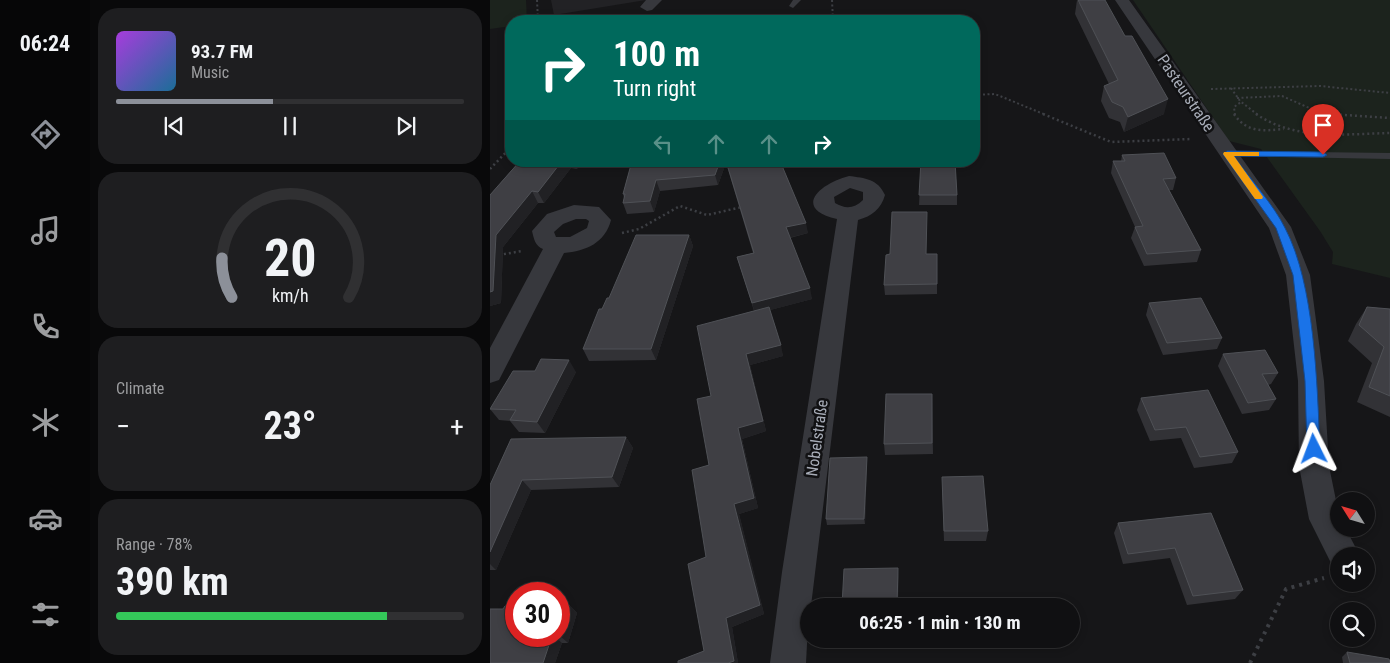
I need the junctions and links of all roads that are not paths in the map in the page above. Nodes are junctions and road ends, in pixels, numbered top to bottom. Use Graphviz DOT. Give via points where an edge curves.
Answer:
graph roads {
  1 [pos="1122,0"];
  2 [pos="1222,146"];
  3 [pos="1390,156"];
  4 [pos="848,214"];
  5 [pos="556,246"];
  6 [pos="490,374"];
  7 [pos="1339,547"];
  8 [pos="788,663"];
  1 -- 2 [label="street, Pasteurstraße"];
  2 -- 3 [label="lane"];
  2 -- 7 [label="street, Pasteurstraße" via="1280,228 1298,275 1311,381 1314,466 1324,519"];
  4 -- 8 [label="street, Nobelstraße"];
  5 -- 6 [label="street"];
}
